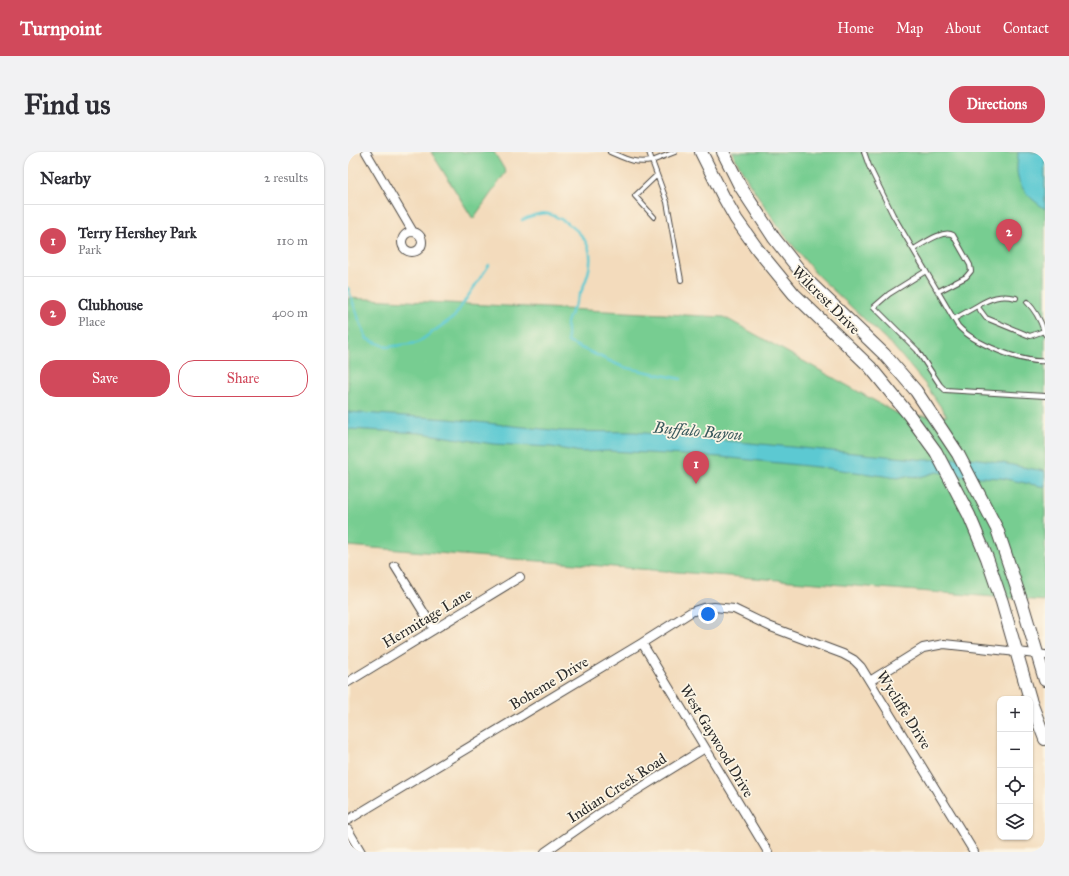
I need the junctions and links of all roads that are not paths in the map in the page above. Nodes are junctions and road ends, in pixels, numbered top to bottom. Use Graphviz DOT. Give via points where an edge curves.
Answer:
graph roads {
  1 [pos="366,152"];
  2 [pos="610,152"];
  3 [pos="649,152"];
  4 [pos="675,152"];
  5 [pos="701,152"];
  6 [pos="723,152"];
  7 [pos="864,152"];
  8 [pos="652,161"];
  9 [pos="657,175"];
  10 [pos="654,217"];
  11 [pos="413,232"];
  12 [pos="914,249"];
  13 [pos="926,271"];
  14 [pos="681,280"];
  15 [pos="938,291"];
  16 [pos="1016,298"];
  17 [pos="1027,302"];
  18 [pos="977,306"];
  19 [pos="954,319"];
  20 [pos="1044,333"];
  21 [pos="1045,361"];
  22 [pos="896,368"];
  23 [pos="882,381"];
  24 [pos="1045,396"];
  25 [pos="395,566"];
  26 [pos="520,577"];
  27 [pos="771,627"];
  28 [pos="434,629"];
  29 [pos="642,643"];
  30 [pos="1016,652"];
  31 [pos="1041,655"];
  32 [pos="1045,680"];
  33 [pos="870,681"];
  34 [pos="348,682"];
  35 [pos="1029,696"];
  36 [pos="1033,707"];
  37 [pos="1045,739"];
  38 [pos="705,748"];
  39 [pos="348,820"];
  40 [pos="348,830"];
  41 [pos="361,852"];
  42 [pos="545,852"];
  43 [pos="768,852"];
  44 [pos="974,852"];
  1 -- 11 [label="street"];
  2 -- 8 [label="lane" via="640,163"];
  3 -- 8 [label="lane"];
  4 -- 8 [label="lane"];
  5 -- 23 [label="main road, Wilcrest Drive" via="736,219 758,250 794,294"];
  6 -- 22 [label="main road, Wilcrest Drive" via="759,217 808,281"];
  7 -- 12 [label="lane" via="893,215"];
  8 -- 9 [label="lane"];
  9 -- 10 [label="lane" via="635,196"];
  9 -- 14 [label="lane" via="667,202"];
  12 -- 13 [label="lane"];
  12 -- 15 [label="lane" via="942,233 953,235 971,271 966,277"];
  13 -- 15 [label="lane"];
  13 -- 24 [label="lane" via="874,307 917,350 940,385 945,390"];
  15 -- 19 [label="lane"];
  16 -- 18 [label="lane" via="998,296"];
  17 -- 20 [label="lane" via="1040,319"];
  18 -- 19 [label="lane"];
  18 -- 20 [label="lane" via="986,318 1030,336"];
  19 -- 21 [label="lane" via="964,333 1005,354 1033,361"];
  22 -- 23 [label="main road"];
  22 -- 31 [label="main road, Wilcrest Drive" via="916,390 936,419 991,516"];
  23 -- 30 [label="main road, Wilcrest Drive" via="936,452 969,515 990,566"];
  25 -- 28 [label="street"];
  26 -- 28 [label="street, Hermitage Lane"];
  27 -- 29 [label="street, Boheme Drive" via="734,609 704,608 691,612"];
  27 -- 33 [label="street, Wycliffe Drive" via="843,654 854,660"];
  28 -- 34 [label="street, Hermitage Lane"];
  29 -- 38 [label="street, West Gaywood Drive"];
  29 -- 39 [label="street, Boheme Drive"];
  30 -- 31 [label="street"];
  30 -- 33 [label="street" via="944,644 924,648"];
  30 -- 35 [label="main road, Wilcrest Drive"];
  31 -- 32 [label="main road, Wilcrest Drive"];
  33 -- 44 [label="street, Wycliffe Drive"];
  36 -- 37 [label="main road, Wilcrest Drive"];
  38 -- 42 [label="street, Indian Creek Road" via="605,810"];
  38 -- 43 [label="street, West Gaywood Drive"];
  40 -- 41 [label="street"];
}
